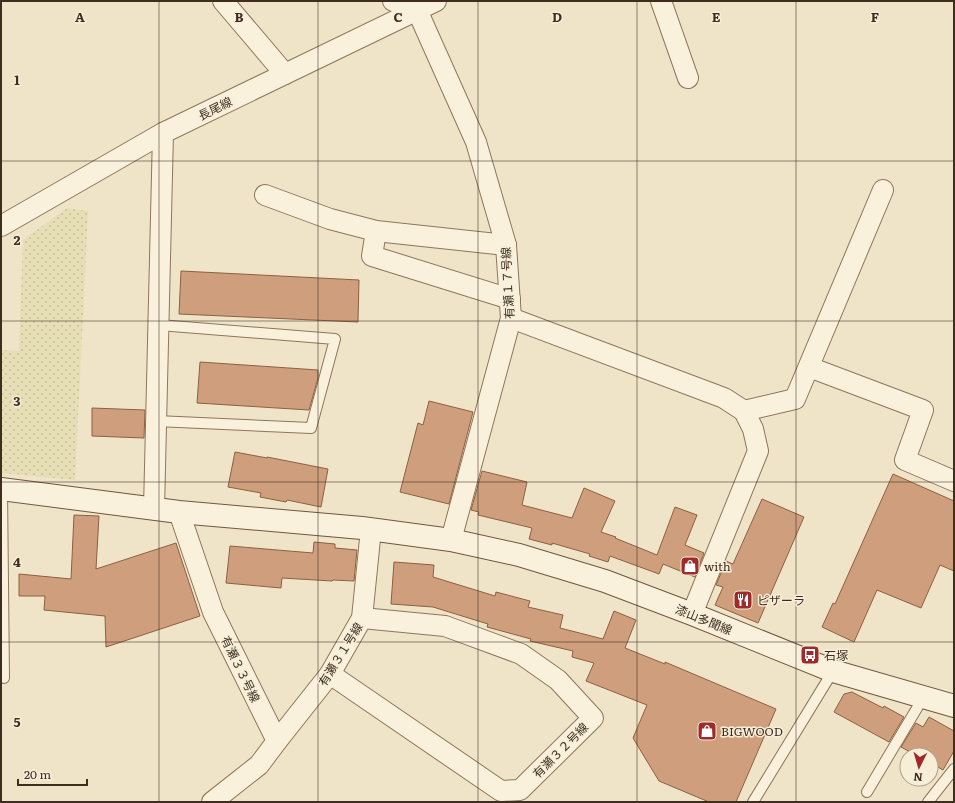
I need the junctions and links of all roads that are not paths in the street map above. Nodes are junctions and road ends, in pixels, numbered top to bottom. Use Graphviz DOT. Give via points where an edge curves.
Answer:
graph roads {
  1 [pos="223,1"];
  2 [pos="393,1"];
  3 [pos="436,1"];
  4 [pos="661,1"];
  5 [pos="417,10"];
  6 [pos="285,74"];
  7 [pos="688,78"];
  8 [pos="163,133"];
  9 [pos="883,190"];
  10 [pos="265,195"];
  11 [pos="1,226"];
  12 [pos="376,230"];
  13 [pos="506,245"];
  14 [pos="510,308"];
  15 [pos="159,325"];
  16 [pos="809,367"];
  17 [pos="744,411"];
  18 [pos="156,421"];
  19 [pos="954,481"];
  20 [pos="2,489"];
  21 [pos="154,509"];
  22 [pos="179,512"];
  23 [pos="371,529"];
  24 [pos="450,540"];
  25 [pos="692,614"];
  26 [pos="362,618"];
  27 [pos="833,671"];
  28 [pos="330,674"];
  29 [pos="4,678"];
  30 [pos="923,698"];
  31 [pos="954,706"];
  32 [pos="276,741"];
  33 [pos="954,769"];
  34 [pos="867,792"];
  35 [pos="212,802"];
  36 [pos="753,802"];
  37 [pos="928,802"];
  1 -- 6 [label="street"];
  2 -- 5 [label="street"];
  3 -- 5 [label="street, 長尾線"];
  4 -- 7 [label="street"];
  5 -- 6 [label="street, 長尾線"];
  5 -- 13 [label="street, 有瀬１７号線" via="476,142"];
  6 -- 8 [label="street, 長尾線"];
  8 -- 11 [label="street, 長尾線"];
  8 -- 15 [label="street"];
  9 -- 16 [label="street"];
  10 -- 12 [label="street" via="330,219"];
  12 -- 13 [label="street"];
  12 -- 14 [label="street" via="372,256"];
  13 -- 14 [label="street, 有瀬１７号線"];
  14 -- 17 [label="street" via="724,398"];
  14 -- 24 [label="street, 有瀬１７号線"];
  15 -- 18 [label="street"];
  15 -- 18 [label="lane" via="335,339 311,428"];
  16 -- 17 [label="street" via="795,399"];
  16 -- 19 [label="street" via="923,410 905,460"];
  17 -- 25 [label="street" via="753,429 758,451"];
  18 -- 21 [label="street"];
  20 -- 21 [label="street, 漆山多聞線"];
  20 -- 29 [label="lane"];
  21 -- 22 [label="street, 漆山多聞線"];
  22 -- 23 [label="street, 漆山多聞線"];
  22 -- 32 [label="street, 有瀬３３号線" via="213,612"];
  23 -- 24 [label="street, 漆山多聞線"];
  23 -- 26 [label="street, 有瀬３１号線"];
  24 -- 25 [label="street, 漆山多聞線" via="519,555 598,579"];
  25 -- 27 [label="street, 漆山多聞線"];
  26 -- 28 [label="street, 有瀬３１号線"];
  26 -- 28 [label="street, 有瀬３２号線" via="445,626 521,654 558,680 593,718 520,790 501,791"];
  27 -- 30 [label="street, 漆山多聞線"];
  27 -- 36 [label="lane"];
  28 -- 32 [label="street, 有瀬３１号線"];
  30 -- 31 [label="street, 漆山多聞線"];
  30 -- 34 [label="lane"];
  32 -- 35 [label="street" via="259,765"];
  33 -- 37 [label="lane"];
}
